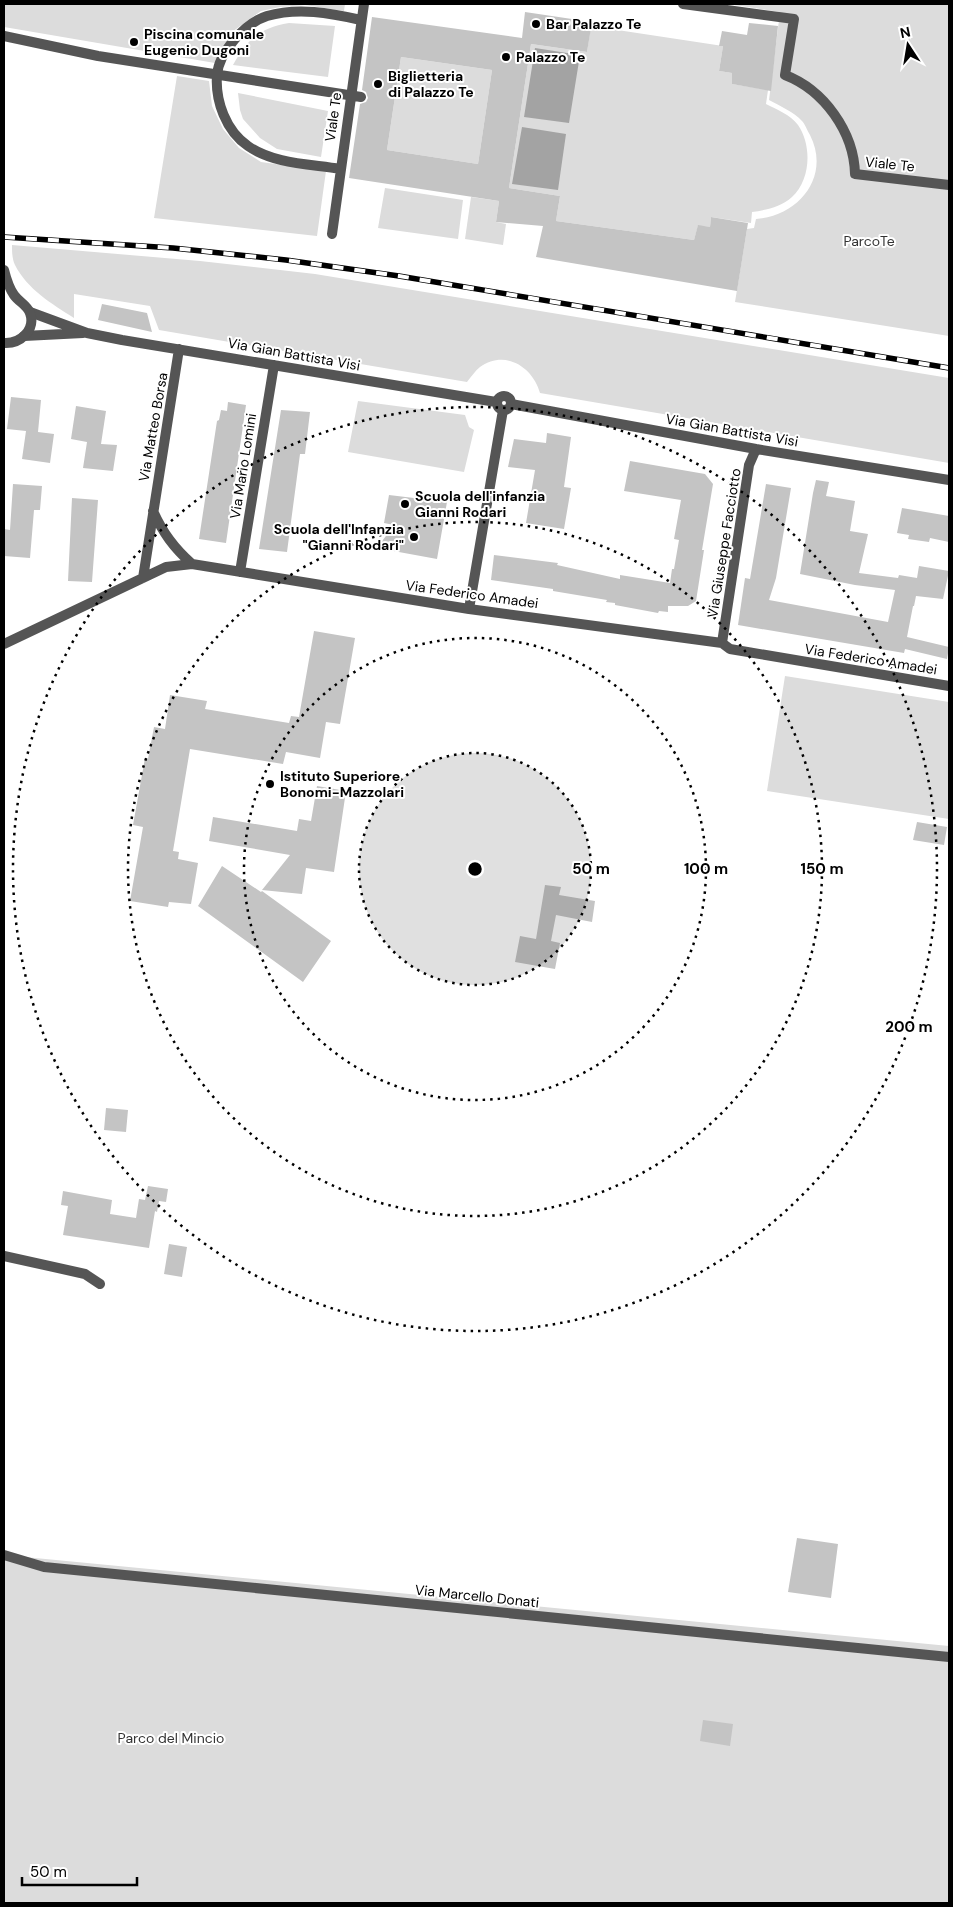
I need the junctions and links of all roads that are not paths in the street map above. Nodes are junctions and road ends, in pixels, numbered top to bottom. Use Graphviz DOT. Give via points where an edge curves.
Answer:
graph roads {
  1 [pos="364,4"];
  2 [pos="683,4"];
  3 [pos="361,20"];
  4 [pos="4,36"];
  5 [pos="217,74"];
  6 [pos="350,95"];
  7 [pos="361,97"];
  8 [pos="340,169"];
  9 [pos="949,185"];
  10 [pos="332,234"];
  11 [pos="4,270"];
  12 [pos="4,298"];
  13 [pos="20,300"];
  14 [pos="30,312"];
  15 [pos="87,333"];
  16 [pos="24,336"];
  17 [pos="6,345"];
  18 [pos="179,349"];
  19 [pos="274,365"];
  20 [pos="503,405"];
  21 [pos="756,449"];
  22 [pos="949,480"];
  23 [pos="153,510"];
  24 [pos="192,564"];
  25 [pos="240,572"];
  26 [pos="142,578"];
  27 [pos="469,609"];
  28 [pos="722,643"];
  29 [pos="4,644"];
  30 [pos="949,686"];
  31 [pos="4,1256"];
  32 [pos="100,1284"];
  33 [pos="4,1555"];
  34 [pos="949,1657"];
  1 -- 3 [label="street, Viale Te"];
  2 -- 9 [label="street, Viale Te" via="794,19 785,75 799,80 822,98 841,124 855,160 855,174"];
  3 -- 5 [label="street" via="305,11 265,17 253,22 232,42"];
  3 -- 6 [label="street, Viale Te"];
  4 -- 5 [label="street" via="98,56"];
  5 -- 6 [label="street"];
  5 -- 8 [label="street" via="221,109 246,145 276,159"];
  6 -- 7 [label="street"];
  6 -- 8 [label="street, Viale Te"];
  8 -- 10 [label="street, Viale Te"];
  11 -- 13 [label="street" via="13,294"];
  12 -- 13 [label="street"];
  13 -- 14 [label="street"];
  14 -- 15 [label="street, Via Gian Battista Visi"];
  14 -- 16 [label="street" via="30,325"];
  15 -- 16 [label="street, Via Gian Battista Visi"];
  15 -- 18 [label="street, Via Gian Battista Visi"];
  16 -- 17 [label="street"];
  18 -- 19 [label="street, Via Gian Battista Visi"];
  18 -- 23 [label="street, Via Matteo Borsa"];
  19 -- 20 [label="street, Via Gian Battista Visi"];
  19 -- 25 [label="street, Via Mario Lomini"];
  20 -- 21 [label="street, Via Gian Battista Visi"];
  20 -- 27 [label="street"];
  21 -- 22 [label="street, Via Gian Battista Visi"];
  21 -- 28 [label="street, Via Giuseppe Facciotto" via="749,465"];
  23 -- 24 [label="street" via="168,541"];
  23 -- 26 [label="street, Via Matteo Borsa"];
  24 -- 25 [label="street, Via Federico Amadei"];
  24 -- 26 [label="street, Via Federico Amadei" via="166,567"];
  25 -- 27 [label="street, Via Federico Amadei"];
  26 -- 29 [label="street, Via Federico Amadei"];
  27 -- 28 [label="street, Via Federico Amadei"];
  28 -- 30 [label="street, Via Federico Amadei" via="730,649"];
  31 -- 32 [label="street" via="85,1274"];
  33 -- 34 [label="street, Via Marcello Donati" via="44,1567"];
}
